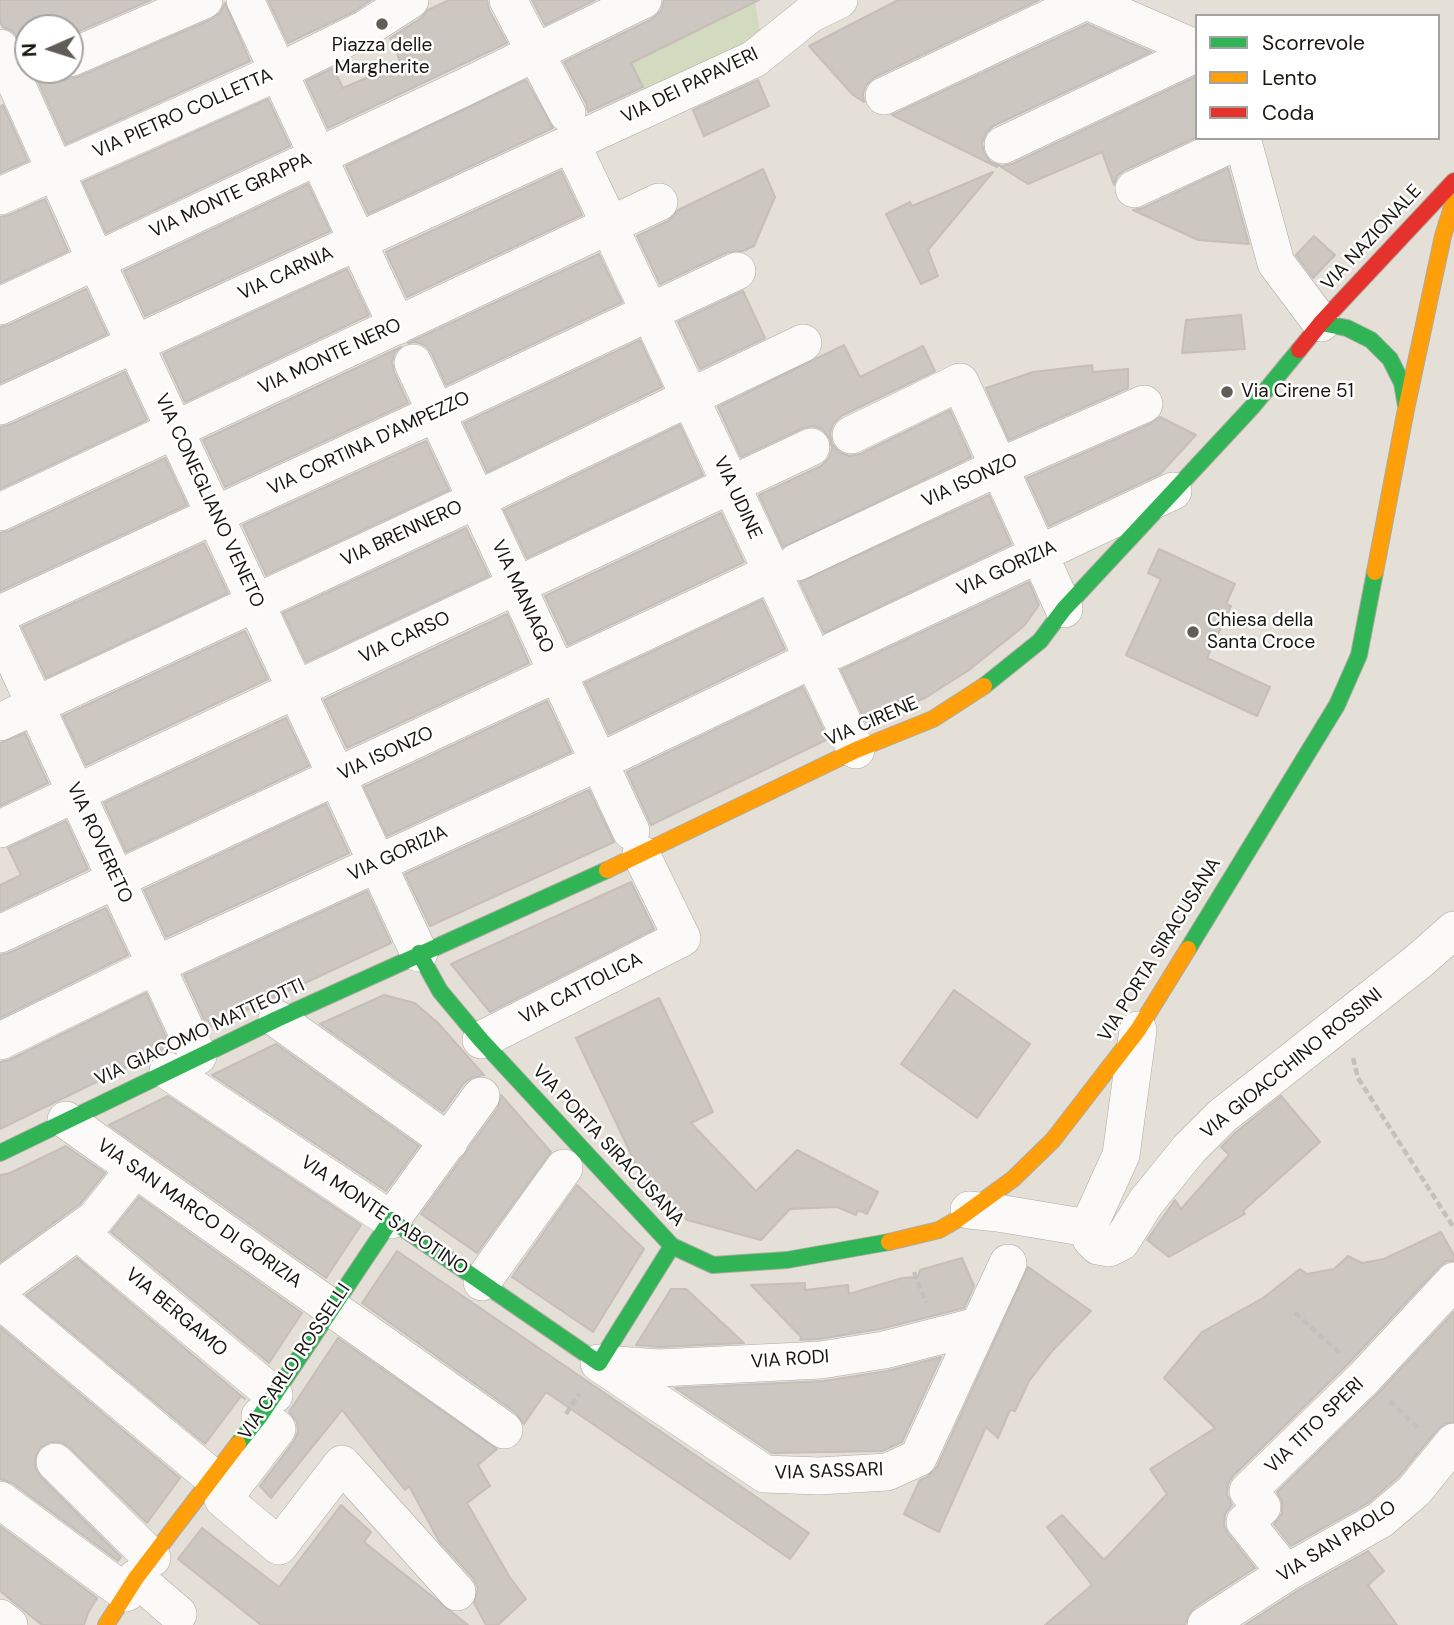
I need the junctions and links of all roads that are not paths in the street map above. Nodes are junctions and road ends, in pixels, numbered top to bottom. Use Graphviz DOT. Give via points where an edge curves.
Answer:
graph roads {
  1 [pos="204,0"];
  2 [pos="245,0"];
  3 [pos="410,0"];
  4 [pos="508,0"];
  5 [pos="643,0"];
  6 [pos="1085,0"];
  7 [pos="810,5"];
  8 [pos="0,48"];
  9 [pos="1195,50"];
  10 [pos="84,52"];
  11 [pos="1195,52"];
  12 [pos="536,53"];
  13 [pos="14,72"];
  14 [pos="278,72"];
  15 [pos="21,84"];
  16 [pos="884,96"];
  17 [pos="569,128"];
  18 [pos="1240,140"];
  19 [pos="1242,140"];
  20 [pos="1003,145"];
  21 [pos="318,155"];
  22 [pos="56,170"];
  23 [pos="1454,181"];
  24 [pos="1134,189"];
  25 [pos="0,196"];
  26 [pos="659,201"];
  27 [pos="1454,201"];
  28 [pos="614,235"];
  29 [pos="358,241"];
  30 [pos="96,261"];
  31 [pos="737,271"];
  32 [pos="0,306"];
  33 [pos="649,312"];
  34 [pos="1321,323"];
  35 [pos="397,326"];
  36 [pos="803,343"];
  37 [pos="136,344"];
  38 [pos="413,363"];
  39 [pos="690,397"];
  40 [pos="1144,404"];
  41 [pos="1253,406"];
  42 [pos="0,407"];
  43 [pos="1406,409"];
  44 [pos="436,413"];
  45 [pos="176,429"];
  46 [pos="850,435"];
  47 [pos="811,447"];
  48 [pos="999,467"];
  49 [pos="731,485"];
  50 [pos="1179,488"];
  51 [pos="476,500"];
  52 [pos="0,512"];
  53 [pos="216,514"];
  54 [pos="1039,554"];
  55 [pos="785,567"];
  56 [pos="517,586"];
  57 [pos="256,603"];
  58 [pos="1064,610"];
  59 [pos="0,614"];
  60 [pos="0,629"];
  61 [pos="835,650"];
  62 [pos="797,667"];
  63 [pos="558,674"];
  64 [pos="297,690"];
  65 [pos="35,705"];
  66 [pos="0,722"];
  67 [pos="856,750"];
  68 [pos="598,762"];
  69 [pos="337,777"];
  70 [pos="76,793"];
  71 [pos="0,829"];
  72 [pos="636,842"];
  73 [pos="377,864"];
  74 [pos="116,879"];
  75 [pos="1454,930"];
  76 [pos="0,934"];
  77 [pos="682,938"];
  78 [pos="419,953"];
  79 [pos="156,965"];
  80 [pos="277,1018"];
  81 [pos="1139,1030"];
  82 [pos="481,1040"];
  83 [pos="0,1041"];
  84 [pos="183,1064"];
  85 [pos="481,1096"];
  86 [pos="66,1120"];
  87 [pos="449,1142"];
  88 [pos="0,1153"];
  89 [pos="565,1168"];
  90 [pos="135,1170"];
  91 [pos="970,1210"];
  92 [pos="391,1220"];
  93 [pos="1088,1228"];
  94 [pos="78,1232"];
  95 [pos="672,1246"];
  96 [pos="1008,1263"];
  97 [pos="1454,1281"];
  98 [pos="482,1282"];
  99 [pos="0,1291"];
  100 [pos="0,1300"];
  101 [pos="332,1308"];
  102 [pos="978,1326"];
  103 [pos="599,1363"];
  104 [pos="267,1406"];
  105 [pos="504,1430"];
  106 [pos="1454,1442"];
  107 [pos="55,1462"];
  108 [pos="213,1478"];
  109 [pos="0,1500"];
  110 [pos="1286,1573"];
  111 [pos="138,1576"];
  112 [pos="457,1592"];
  113 [pos="178,1614"];
  114 [pos="0,1618"];
  115 [pos="9,1625"];
  116 [pos="106,1625"];
  117 [pos="1207,1625"];
  1 -- 10 [label="street"];
  2 -- 14 [label="street"];
  3 -- 14 [label="street, VIA PIETRO COLLETTA" via="365,29"];
  4 -- 12 [label="street, VIA UDINE"];
  5 -- 12 [label="street, VIA MONTE GRAPPA"];
  6 -- 9 [label="street"];
  6 -- 16 [label="street"];
  7 -- 17 [label="street, VIA DEI PAPAVERI" via="754,59"];
  8 -- 13 [label="street, VIA CONEGLIANO VENETO"];
  11 -- 20 [label="street"];
  12 -- 17 [label="street, VIA UDINE"];
  12 -- 21 [label="street, VIA MONTE GRAPPA"];
  14 -- 21 [label="street"];
  14 -- 22 [label="street, VIA PIETRO COLLETTA"];
  15 -- 22 [label="street, VIA CONEGLIANO VENETO"];
  17 -- 28 [label="street, VIA UDINE"];
  17 -- 29 [label="street, VIA CARNIA"];
  18 -- 24 [label="street"];
  19 -- 34 [label="street" via="1276,263"];
  21 -- 29 [label="street"];
  21 -- 30 [label="street, VIA MONTE GRAPPA"];
  22 -- 25 [label="street, VIA PIETRO COLLETTA"];
  22 -- 30 [label="street, VIA CONEGLIANO VENETO"];
  23 -- 34 [label="main road, VIA NAZIONALE"];
  26 -- 28 [label="street, VIA MONTE NERO"];
  27 -- 43 [label="main road, VIA PORTA SIRACUSANA"];
  28 -- 33 [label="street, VIA UDINE"];
  28 -- 35 [label="street, VIA MONTE NERO"];
  29 -- 35 [label="street"];
  29 -- 37 [label="street, VIA CARNIA"];
  30 -- 32 [label="street, VIA MONTE GRAPPA"];
  30 -- 37 [label="street, VIA CONEGLIANO VENETO"];
  31 -- 33 [label="street, VIA CORTINA D'AMPEZZO"];
  33 -- 39 [label="street, VIA UDINE"];
  33 -- 44 [label="street, VIA CORTINA D'AMPEZZO"];
  34 -- 41 [label="main road, VIA NAZIONALE"];
  34 -- 43 [label="main road" via="1347,328 1371,340 1390,359 1402,383"];
  35 -- 45 [label="street, VIA MONTE NERO"];
  36 -- 39 [label="street, VIA BRENNERO"];
  37 -- 42 [label="street, VIA CARNIA"];
  37 -- 45 [label="street, VIA CONEGLIANO VENETO"];
  38 -- 44 [label="street, VIA MANIAGO"];
  39 -- 49 [label="street, VIA UDINE"];
  39 -- 51 [label="street, VIA BRENNERO"];
  40 -- 48 [label="street, VIA ISONZO"];
  41 -- 50 [label="main road, VIA CIRENE"];
  43 -- 81 [label="main road, VIA PORTA SIRACUSANA" via="1359,655 1337,705"];
  44 -- 51 [label="street, VIA MANIAGO"];
  44 -- 53 [label="street, VIA CORTINA D'AMPEZZO"];
  45 -- 52 [label="street, VIA MONTE NERO"];
  45 -- 53 [label="street, VIA CONEGLIANO VENETO"];
  46 -- 48 [label="street" via="960,382"];
  47 -- 49 [label="street, VIA CARSO"];
  48 -- 54 [label="street"];
  48 -- 55 [label="street, VIA ISONZO"];
  49 -- 55 [label="street, VIA UDINE"];
  49 -- 56 [label="street, VIA CARSO"];
  50 -- 54 [label="street, VIA GORIZIA"];
  50 -- 58 [label="main road, VIA CIRENE"];
  51 -- 56 [label="street, VIA MANIAGO"];
  51 -- 57 [label="street, VIA BRENNERO"];
  53 -- 57 [label="street, VIA CONEGLIANO VENETO"];
  53 -- 59 [label="street, VIA CORTINA D'AMPEZZO"];
  54 -- 58 [label="street"];
  54 -- 61 [label="street, VIA GORIZIA"];
  55 -- 63 [label="street, VIA ISONZO"];
  55 -- 67 [label="street, VIA UDINE"];
  56 -- 63 [label="street, VIA MANIAGO"];
  56 -- 64 [label="street, VIA CARSO"];
  57 -- 64 [label="street, VIA CONEGLIANO VENETO"];
  57 -- 65 [label="street, VIA BRENNERO"];
  58 -- 67 [label="main road, VIA CIRENE" via="1040,641 982,688 933,719"];
  60 -- 65 [label="street, VIA ROVERETO"];
  62 -- 68 [label="street, VIA GORIZIA"];
  63 -- 68 [label="street, VIA MANIAGO"];
  63 -- 69 [label="street, VIA ISONZO"];
  64 -- 69 [label="street, VIA CONEGLIANO VENETO"];
  64 -- 70 [label="street, VIA CARSO"];
  65 -- 66 [label="street, VIA BRENNERO"];
  65 -- 70 [label="street, VIA ROVERETO"];
  67 -- 72 [label="main road, VIA CIRENE"];
  68 -- 72 [label="street, VIA MANIAGO"];
  68 -- 73 [label="street, VIA GORIZIA"];
  69 -- 73 [label="street, VIA CONEGLIANO VENETO"];
  69 -- 74 [label="street, VIA ISONZO"];
  70 -- 71 [label="street, VIA CARSO"];
  70 -- 74 [label="street, VIA ROVERETO"];
  72 -- 77 [label="street, VIA MANIAGO"];
  72 -- 78 [label="main road, VIA CIRENE"];
  73 -- 78 [label="street, VIA CONEGLIANO VENETO"];
  73 -- 79 [label="street, VIA GORIZIA"];
  74 -- 76 [label="street, VIA ISONZO"];
  74 -- 79 [label="street, VIA ROVERETO"];
  75 -- 93 [label="street, VIA GIOACCHINO ROSSINI" via="1222,1116 1146,1202 1121,1242 1108,1248 1098,1246"];
  77 -- 82 [label="street, VIA CATTOLICA"];
  78 -- 80 [label="main road, VIA GIACOMO MATTEOTTI"];
  78 -- 82 [label="main road, VIA PORTA SIRACUSANA" via="440,991"];
  79 -- 83 [label="street, VIA GORIZIA"];
  79 -- 84 [label="street, VIA ROVERETO"];
  80 -- 84 [label="main road, VIA GIACOMO MATTEOTTI"];
  80 -- 87 [label="street"];
  81 -- 91 [label="main road, VIA PORTA SIRACUSANA" via="1053,1140 1013,1179"];
  81 -- 93 [label="street" via="1121,1155"];
  82 -- 95 [label="main road, VIA PORTA SIRACUSANA"];
  84 -- 86 [label="main road, VIA GIACOMO MATTEOTTI"];
  84 -- 92 [label="street, VIA MONTE SABOTINO"];
  85 -- 87 [label="street, VIA CARLO ROSSELLI"];
  86 -- 88 [label="main road, VIA GIACOMO MATTEOTTI"];
  86 -- 90 [label="street, VIA SAN MARCO DI GORIZIA"];
  87 -- 92 [label="street, VIA CARLO ROSSELLI"];
  89 -- 98 [label="street"];
  90 -- 94 [label="street" via="96,1219"];
  90 -- 101 [label="street, VIA SAN MARCO DI GORIZIA"];
  91 -- 93 [label="street"];
  91 -- 95 [label="main road, VIA PORTA SIRACUSANA" via="939,1230 788,1260 713,1265"];
  92 -- 98 [label="main road, VIA MONTE SABOTINO"];
  92 -- 101 [label="main road, VIA CARLO ROSSELLI"];
  94 -- 99 [label="street"];
  94 -- 104 [label="street, VIA BERGAMO"];
  95 -- 103 [label="main road"];
  96 -- 102 [label="street, VIA SASSARI"];
  97 -- 110 [label="street, VIA TITO SPERI" via="1365,1377 1248,1491 1262,1507 1245,1522"];
  98 -- 103 [label="main road, VIA MONTE SABOTINO"];
  100 -- 108 [label="street"];
  101 -- 104 [label="main road, VIA CARLO ROSSELLI"];
  101 -- 105 [label="street, VIA SAN MARCO DI GORIZIA"];
  102 -- 103 [label="street, VIA RODI" via="884,1350 821,1360 659,1368"];
  102 -- 103 [label="street, VIA SASSARI" via="918,1458 887,1472 765,1474"];
  104 -- 108 [label="main road, VIA CARLO ROSSELLI"];
  104 -- 112 [label="street" via="276,1429 223,1499 279,1546 342,1464"];
  106 -- 110 [label="street, VIA SAN PAOLO" via="1414,1491 1380,1520"];
  107 -- 111 [label="street"];
  108 -- 111 [label="main road, VIA CARLO ROSSELLI"];
  109 -- 111 [label="street"];
  110 -- 117 [label="street, VIA SAN PAOLO"];
  111 -- 113 [label="street"];
  111 -- 116 [label="main road, VIA CARLO ROSSELLI"];
  114 -- 115 [label="street"];
}
